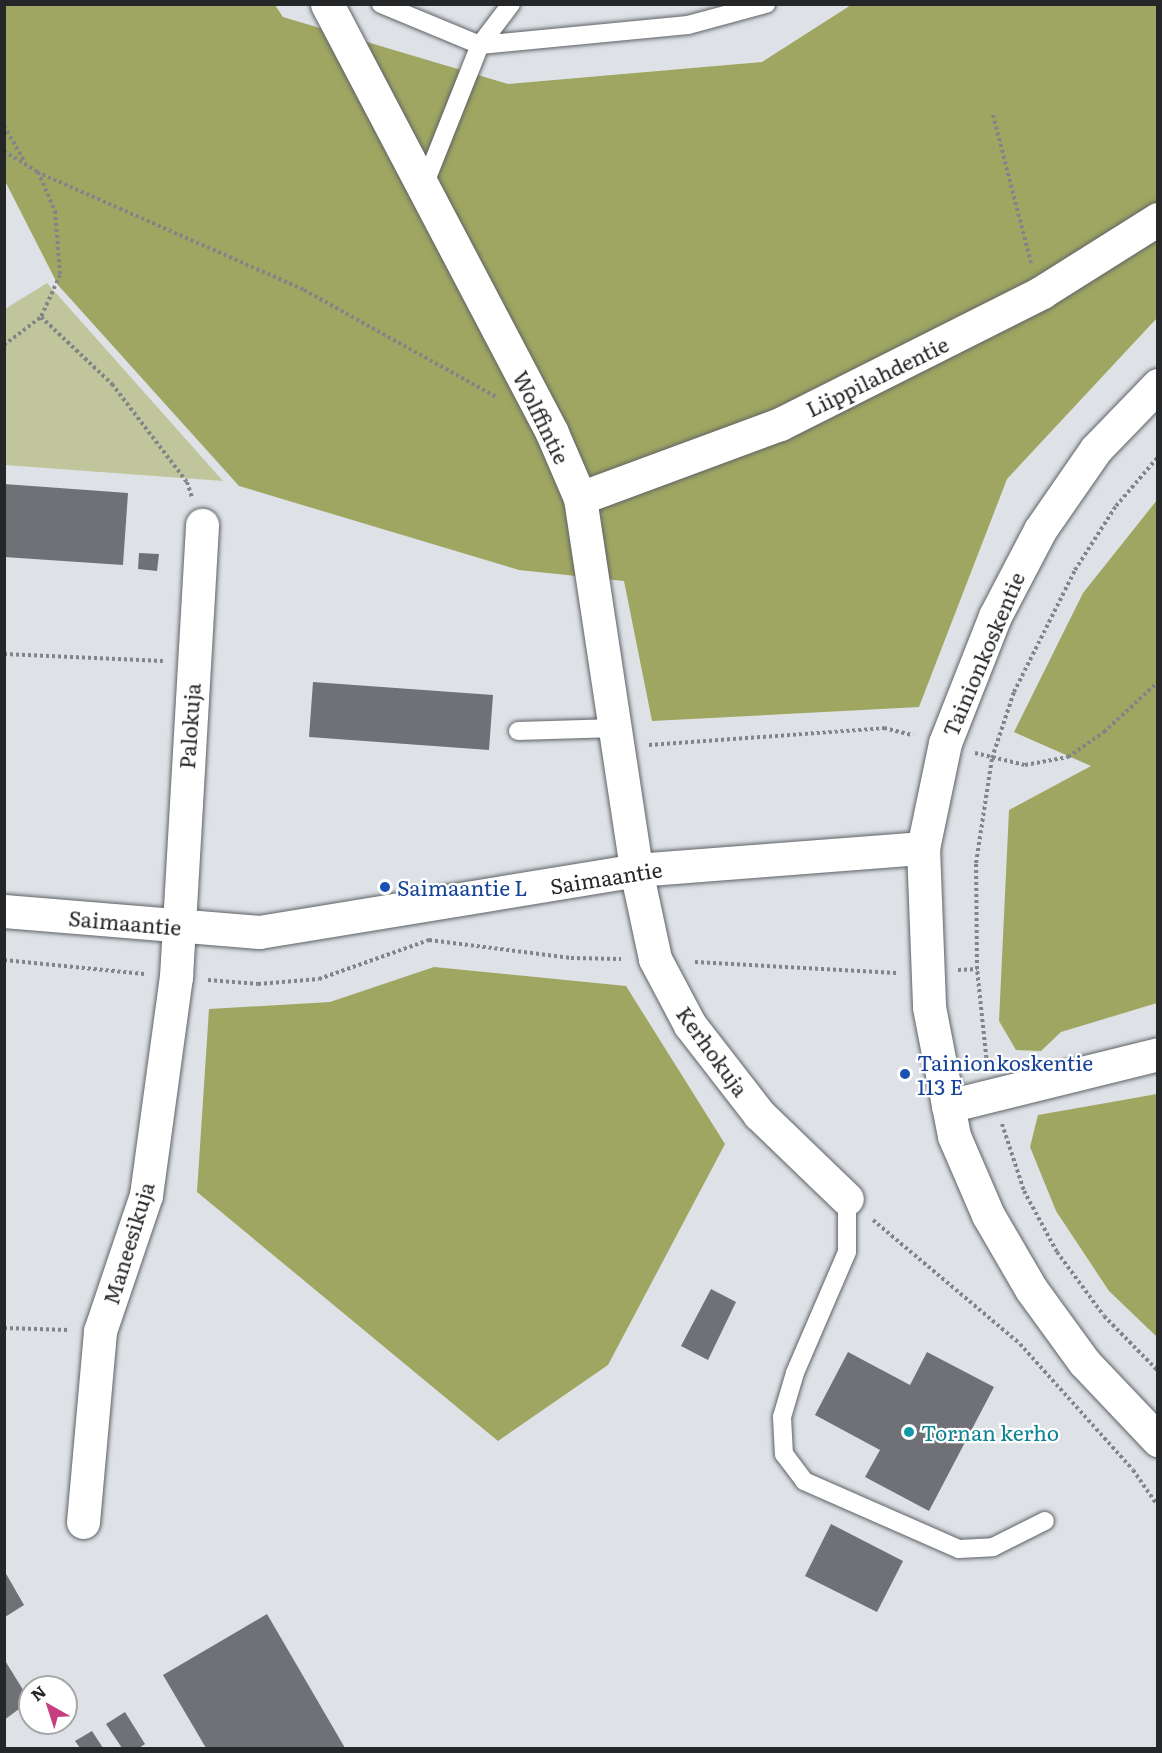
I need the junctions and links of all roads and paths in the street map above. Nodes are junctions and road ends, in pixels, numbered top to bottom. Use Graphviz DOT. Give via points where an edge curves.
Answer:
graph roads {
  1 [pos="327,4"];
  2 [pos="381,4"];
  3 [pos="511,4"];
  4 [pos="766,4"];
  5 [pos="480,45"];
  6 [pos="993,115"];
  7 [pos="4,126"];
  8 [pos="4,151"];
  9 [pos="25,163"];
  10 [pos="38,172"];
  11 [pos="423,189"];
  12 [pos="1158,219"];
  13 [pos="1042,291"];
  14 [pos="41,317"];
  15 [pos="4,345"];
  16 [pos="1158,385"];
  17 [pos="505,403"];
  18 [pos="1158,457"];
  19 [pos="580,498"];
  20 [pos="202,525"];
  21 [pos="4,654"];
  22 [pos="194,663"];
  23 [pos="1158,682"];
  24 [pos="518,731"];
  25 [pos="617,737"];
  26 [pos="945,743"];
  27 [pos="992,758"];
  28 [pos="923,848"];
  29 [pos="636,870"];
  30 [pos="4,911"];
  31 [pos="177,928"];
  32 [pos="655,959"];
  33 [pos="4,960"];
  34 [pos="977,969"];
  35 [pos="926,972"];
  36 [pos="176,977"];
  37 [pos="1158,1054"];
  38 [pos="994,1097"];
  39 [pos="948,1106"];
  40 [pos="847,1199"];
  41 [pos="4,1328"];
  42 [pos="100,1331"];
  43 [pos="1158,1371"];
  44 [pos="1158,1440"];
  45 [pos="1158,1506"];
  46 [pos="83,1521"];
  47 [pos="1045,1521"];
  1 -- 11 [label="street, Wolffintie"];
  2 -- 5 [label="lane"];
  3 -- 5 [label="lane"];
  4 -- 5 [label="lane" via="688,25"];
  5 -- 11 [label="lane"];
  6 -- 13 [label="path"];
  7 -- 9 [label="path"];
  8 -- 9 [label="path"];
  9 -- 10 [label="path"];
  10 -- 14 [label="path" via="55,211 60,274"];
  10 -- 17 [label="path" via="304,290"];
  11 -- 19 [label="street, Wolffintie" via="552,433"];
  12 -- 13 [label="street, Liippilahdentie"];
  13 -- 19 [label="street, Liippilahdentie" via="780,423"];
  14 -- 15 [label="path"];
  14 -- 20 [label="path" via="112,384 159,444 187,482"];
  16 -- 26 [label="street, Tainionkoskentie" via="1096,449 1040,530 995,616"];
  18 -- 27 [label="path" via="1116,506 1075,570 1014,692"];
  19 -- 25 [label="street, Wolffintie"];
  20 -- 22 [label="street, Palokuja"];
  21 -- 22 [label="path"];
  22 -- 31 [label="street, Palokuja"];
  23 -- 27 [label="path" via="1104,732 1068,757 1025,765"];
  24 -- 25 [label="lane"];
  25 -- 26 [label="path" via="884,728"];
  25 -- 29 [label="street, Wolffintie"];
  26 -- 27 [label="path"];
  26 -- 28 [label="street, Tainionkoskentie"];
  27 -- 34 [label="path" via="976,863"];
  28 -- 29 [label="street, Saimaantie"];
  28 -- 35 [label="street, Tainionkoskentie"];
  29 -- 31 [label="street, Saimaantie" via="259,932"];
  29 -- 32 [label="street, Kerhokuja"];
  30 -- 31 [label="street, Saimaantie"];
  31 -- 36 [label="street, Maneesikuja"];
  32 -- 35 [label="path"];
  32 -- 36 [label="path" via="571,958 429,940 320,980 258,984"];
  32 -- 40 [label="street, Kerhokuja" via="690,1026 759,1114"];
  33 -- 36 [label="path"];
  34 -- 35 [label="path"];
  34 -- 38 [label="path" via="984,1054"];
  35 -- 39 [label="street, Tainionkoskentie"];
  36 -- 42 [label="street, Maneesikuja" via="146,1196"];
  37 -- 38 [label="street"];
  38 -- 39 [label="street"];
  38 -- 43 [label="path" via="1024,1191 1057,1252 1104,1316"];
  39 -- 44 [label="street, Tainionkoskentie" via="954,1136 988,1215 1031,1289 1084,1362"];
  40 -- 45 [label="path" via="1020,1344 1133,1470"];
  40 -- 47 [label="lane" via="847,1252 795,1373 782,1418 784,1454 804,1481 959,1549 993,1547"];
  41 -- 42 [label="path"];
  42 -- 46 [label="street, Maneesikuja"];
}
